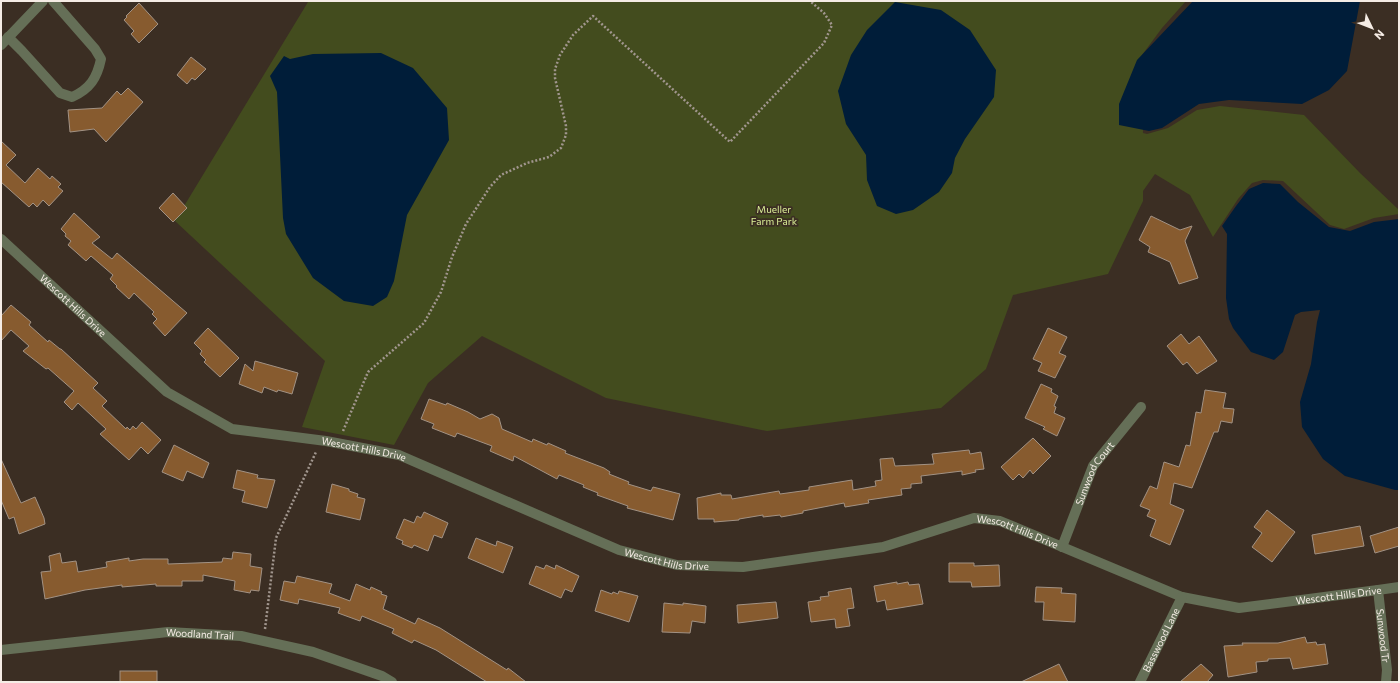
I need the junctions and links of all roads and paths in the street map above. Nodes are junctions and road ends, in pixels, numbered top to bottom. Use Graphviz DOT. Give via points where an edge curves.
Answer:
graph roads {
  1 [pos="43,1"];
  2 [pos="53,1"];
  3 [pos="810,1"];
  4 [pos="8,37"];
  5 [pos="1,45"];
  6 [pos="1,239"];
  7 [pos="1141,407"];
  8 [pos="343,431"];
  9 [pos="326,441"];
  10 [pos="1062,547"];
  11 [pos="1399,587"];
  12 [pos="1378,590"];
  13 [pos="1182,597"];
  14 [pos="263,642"];
  15 [pos="1,650"];
  16 [pos="392,682"];
  17 [pos="1140,682"];
  18 [pos="1386,682"];
  1 -- 4 [label="street"];
  2 -- 4 [label="street" via="101,59 92,83 80,93 72,97 60,93"];
  3 -- 8 [label="path" via="824,13 832,25 824,43 730,142 593,16 573,35 560,55 555,69 566,126 561,148 549,156 501,175 490,187 466,224 441,292 424,323 368,372"];
  4 -- 5 [label="street"];
  6 -- 9 [label="street, Wescott Hills Drive" via="167,392 232,429"];
  7 -- 10 [label="street, Sunwood Court" via="1093,466"];
  9 -- 10 [label="street, Wescott Hills Drive" via="399,455 619,550 677,565 743,567 883,547 974,518 1000,521"];
  9 -- 14 [label="path" via="315,452 276,538"];
  10 -- 13 [label="street, Wescott Hills Drive"];
  11 -- 12 [label="street, Wescott Hills Drive"];
  12 -- 13 [label="street, Wescott Hills Drive" via="1239,608"];
  12 -- 18 [label="street, Sunwood Tr" via="1387,670"];
  13 -- 17 [label="street, Basswood Lane"];
  14 -- 15 [label="street, Woodland Trail" via="241,636 168,632"];
  14 -- 16 [label="street, Woodland Trail" via="313,652 382,676"];
}
